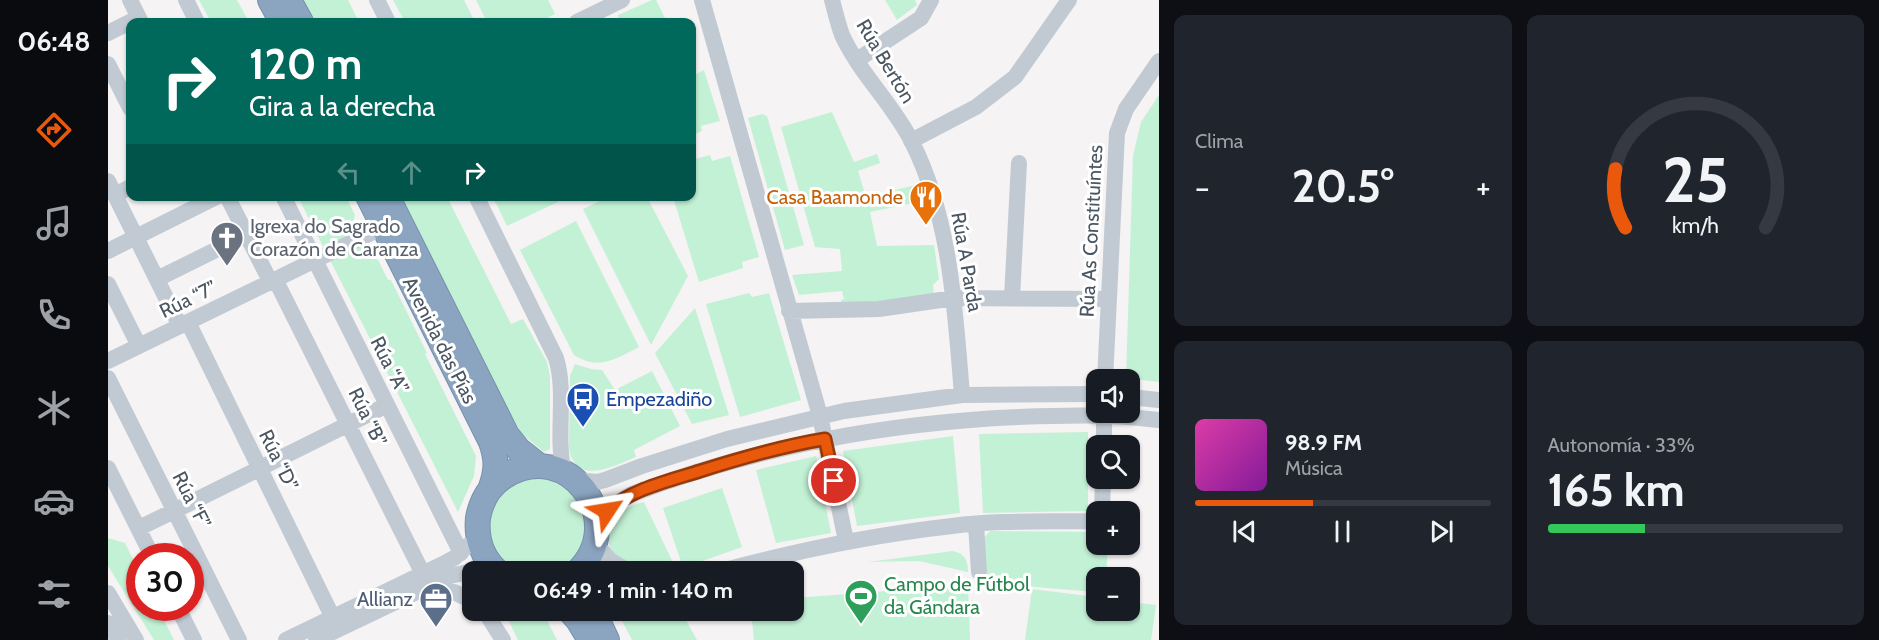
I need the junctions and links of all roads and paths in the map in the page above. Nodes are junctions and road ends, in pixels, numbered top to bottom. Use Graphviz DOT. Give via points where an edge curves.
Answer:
graph roads {
  1 [pos="130,0"];
  2 [pos="186,0"];
  3 [pos="270,0"];
  4 [pos="290,0"];
  5 [pos="377,0"];
  6 [pos="622,0"];
  7 [pos="702,0"];
  8 [pos="832,0"];
  9 [pos="932,0"];
  10 [pos="1069,0"];
  11 [pos="596,6"];
  12 [pos="139,18"];
  13 [pos="195,18"];
  14 [pos="280,18"];
  15 [pos="299,18"];
  16 [pos="386,18"];
  17 [pos="582,18"];
  18 [pos="126,26"];
  19 [pos="108,33"];
  20 [pos="857,60"];
  21 [pos="1159,61"];
  22 [pos="108,64"];
  23 [pos="126,100"];
  24 [pos="911,141"];
  25 [pos="1019,163"];
  26 [pos="126,187"];
  27 [pos="111,188"];
  28 [pos="208,201"];
  29 [pos="229,201"];
  30 [pos="286,201"];
  31 [pos="370,201"];
  32 [pos="390,201"];
  33 [pos="478,201"];
  34 [pos="383,227"];
  35 [pos="246,235"];
  36 [pos="136,238"];
  37 [pos="108,251"];
  38 [pos="314,260"];
  39 [pos="157,279"];
  40 [pos="273,280"];
  41 [pos="108,284"];
  42 [pos="954,298"];
  43 [pos="1012,298"];
  44 [pos="1108,299"];
  45 [pos="789,311"];
  46 [pos="184,324"];
  47 [pos="139,346"];
  48 [pos="108,361"];
  49 [pos="1105,369"];
  50 [pos="108,378"];
  51 [pos="1086,394"];
  52 [pos="962,395"];
  53 [pos="1140,398"];
  54 [pos="1159,400"];
  55 [pos="387,405"];
  56 [pos="1086,414"];
  57 [pos="820,416"];
  58 [pos="1140,418"];
  59 [pos="1159,420"];
  60 [pos="348,423"];
  61 [pos="825,439"];
  62 [pos="538,465"];
  63 [pos="108,468"];
  64 [pos="260,468"];
  65 [pos="570,476"];
  66 [pos="491,487"];
  67 [pos="174,511"];
  68 [pos="1086,521"];
  69 [pos="478,524"];
  70 [pos="976,524"];
  71 [pos="137,526"];
  72 [pos="596,534"];
  73 [pos="846,541"];
  74 [pos="146,543"];
  75 [pos="461,553"];
  76 [pos="490,561"];
  77 [pos="586,561"];
  78 [pos="612,561"];
  79 [pos="756,561"];
  80 [pos="979,572"];
  81 [pos="462,573"];
  82 [pos="420,583"];
  83 [pos="108,593"];
  84 [pos="462,596"];
  85 [pos="333,618"];
  86 [pos="184,621"];
  87 [pos="491,621"];
  88 [pos="579,621"];
  89 [pos="598,621"];
  90 [pos="108,623"];
  91 [pos="118,640"];
  92 [pos="136,640"];
  93 [pos="194,640"];
  94 [pos="239,640"];
  95 [pos="286,640"];
  96 [pos="316,640"];
  97 [pos="503,640"];
  98 [pos="590,640"];
  99 [pos="607,640"];
  1 -- 12 [label="street"];
  2 -- 13 [label="street"];
  3 -- 14 [label="highway"];
  4 -- 15 [label="highway"];
  5 -- 16 [label="street"];
  6 -- 11 [label="street"];
  7 -- 45 [label="street"];
  8 -- 20 [label="street, Rúa Bertón" via="842,34"];
  9 -- 20 [label="street" via="921,18"];
  10 -- 24 [label="street" via="1015,78 976,107"];
  11 -- 17 [label="street"];
  18 -- 19 [label="street"];
  20 -- 24 [label="street, Rúa Bertón"];
  21 -- 44 [label="street, Rúa As Constituíntes" via="1126,109 1117,133"];
  22 -- 23 [label="street"];
  24 -- 42 [label="street, Rúa A Parda" via="933,192"];
  25 -- 43 [label="street, Rúa A Parda"];
  26 -- 27 [label="street"];
  27 -- 36 [label="street, Rúa “D”"];
  28 -- 36 [label="street"];
  29 -- 35 [label="street, Rúa “B”"];
  30 -- 38 [label="street, Rúa “A”"];
  31 -- 34 [label="highway, Avenida das Pías"];
  32 -- 62 [label="highway, Avenida das Pías" via="507,435"];
  33 -- 65 [label="street" via="556,358 560,372 560,447"];
  34 -- 38 [label="street, Rúa “7”"];
  34 -- 66 [label="highway, Avenida das Pías" via="491,442 497,471"];
  35 -- 39 [label="street"];
  35 -- 40 [label="street, Rúa “B”"];
  36 -- 37 [label="street"];
  36 -- 39 [label="street, Rúa “D”"];
  38 -- 40 [label="street, Rúa “7”"];
  38 -- 55 [label="street, Rúa “A”"];
  39 -- 46 [label="street, Rúa “D”"];
  40 -- 46 [label="street, Rúa “7”"];
  40 -- 60 [label="street, Rúa “B”"];
  41 -- 47 [label="street"];
  42 -- 43 [label="street"];
  42 -- 45 [label="street" via="879,309"];
  42 -- 52 [label="street, Rúa A Parda"];
  43 -- 44 [label="street"];
  44 -- 49 [label="street, Rúa As Constituíntes"];
  45 -- 57 [label="street"];
  46 -- 47 [label="street, Rúa “7”"];
  46 -- 64 [label="street, Rúa “D”"];
  47 -- 48 [label="street, Rúa “7”"];
  50 -- 67 [label="street, Rúa “F”"];
  51 -- 52 [label="street"];
  52 -- 57 [label="street"];
  53 -- 54 [label="street"];
  55 -- 60 [label="street"];
  55 -- 75 [label="street, Rúa “A”"];
  56 -- 61 [label="street" via="963,420"];
  57 -- 61 [label="street"];
  57 -- 65 [label="street" via="727,439 597,482"];
  58 -- 59 [label="street"];
  60 -- 64 [label="street"];
  60 -- 82 [label="street, Rúa “B”"];
  61 -- 72 [label="street" via="734,461 647,489 617,502 607,511"];
  61 -- 73 [label="street"];
  62 -- 65 [label="highway"];
  62 -- 66 [label="highway" via="513,471"];
  63 -- 71 [label="street"];
  64 -- 67 [label="street"];
  64 -- 85 [label="street, Rúa “D”"];
  65 -- 72 [label="highway" via="591,500"];
  66 -- 69 [label="highway, Avenida das Pías" via="483,500"];
  67 -- 71 [label="street"];
  67 -- 94 [label="street, Rúa “F”"];
  68 -- 70 [label="street"];
  69 -- 75 [label="street"];
  69 -- 76 [label="highway" via="477,534"];
  70 -- 73 [label="street"];
  70 -- 80 [label="street"];
  71 -- 74 [label="street"];
  72 -- 77 [label="highway"];
  72 -- 78 [label="street"];
  73 -- 79 [label="street"];
  75 -- 82 [label="street"];
  81 -- 82 [label="street"];
  82 -- 84 [label="street"];
  82 -- 85 [label="street"];
  82 -- 96 [label="street"];
  83 -- 92 [label="street"];
  85 -- 95 [label="street"];
  86 -- 93 [label="street"];
  87 -- 97 [label="street"];
  88 -- 98 [label="highway"];
  89 -- 99 [label="highway"];
  90 -- 91 [label="street"];
}
